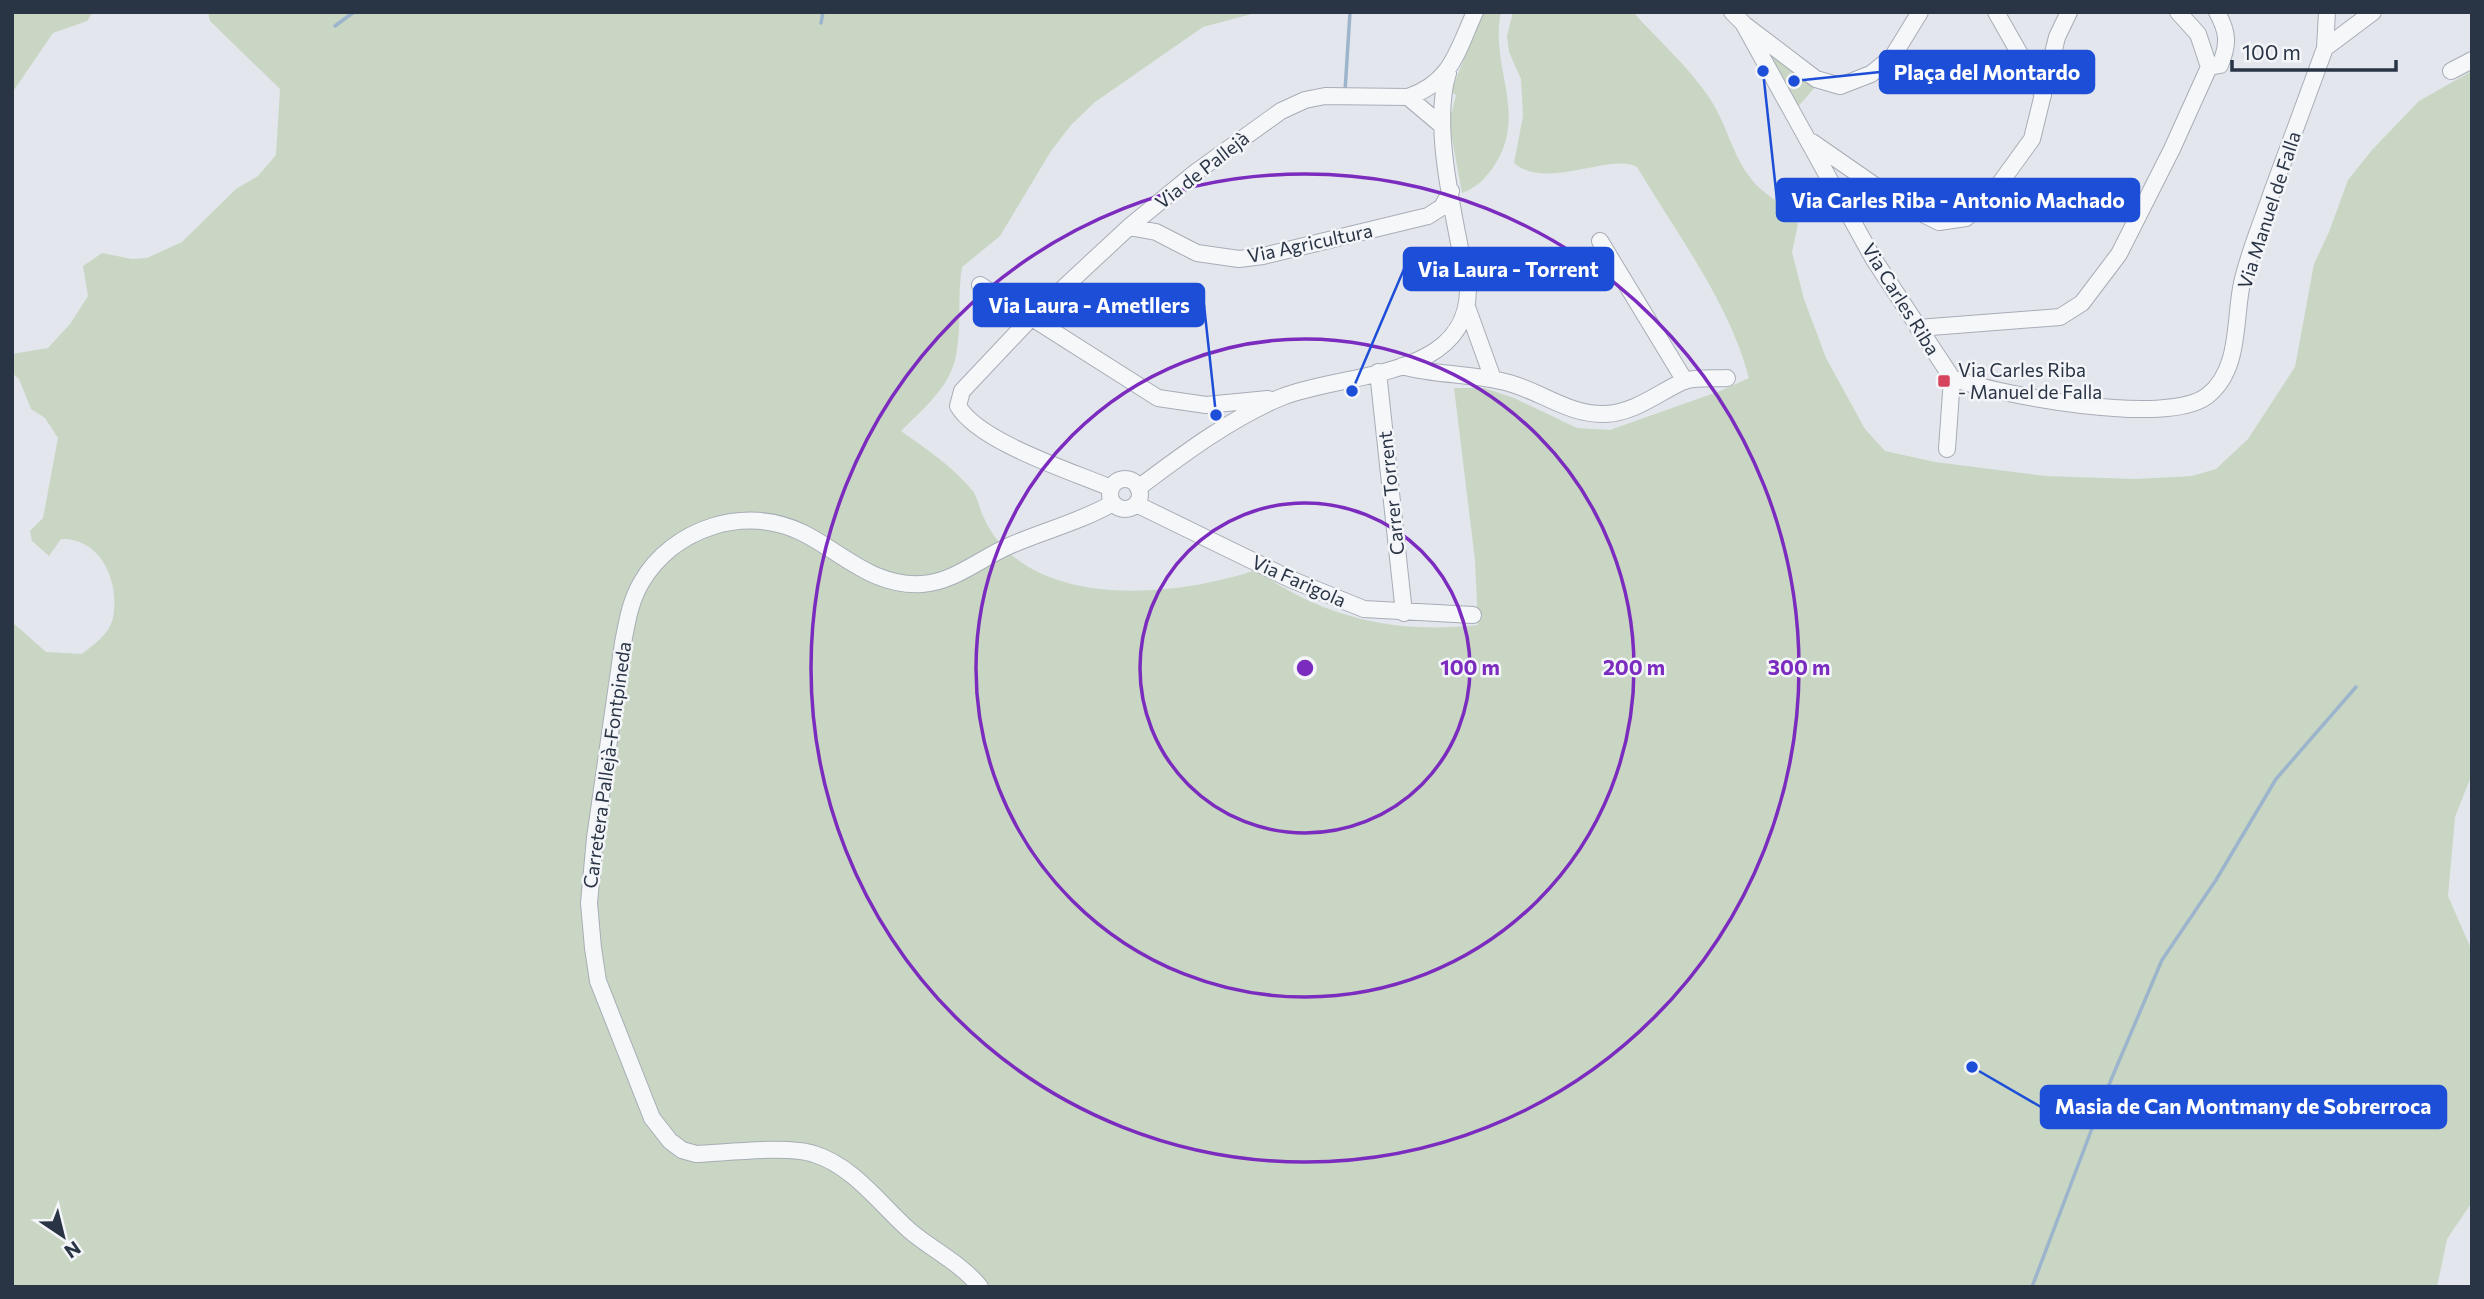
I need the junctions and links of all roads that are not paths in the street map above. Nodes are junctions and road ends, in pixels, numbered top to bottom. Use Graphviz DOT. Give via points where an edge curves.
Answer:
graph roads {
  1 [pos="1475,12"];
  2 [pos="1920,12"];
  3 [pos="1996,12"];
  4 [pos="2069,12"];
  5 [pos="2178,12"];
  6 [pos="2217,12"];
  7 [pos="2327,12"];
  8 [pos="2373,12"];
  9 [pos="1738,18"];
  10 [pos="2325,48"];
  11 [pos="2472,60"];
  12 [pos="2208,67"];
  13 [pos="2451,71"];
  14 [pos="1448,73"];
  15 [pos="2043,95"];
  16 [pos="1408,97"];
  17 [pos="1440,124"];
  18 [pos="1807,138"];
  19 [pos="1451,191"];
  20 [pos="1157,205"];
  21 [pos="1428,216"];
  22 [pos="1129,227"];
  23 [pos="1458,231"];
  24 [pos="1156,232"];
  25 [pos="1600,242"];
  26 [pos="980,285"];
  27 [pos="1467,307"];
  28 [pos="1030,319"];
  29 [pos="1918,328"];
  30 [pos="1402,366"];
  31 [pos="1378,372"];
  32 [pos="1727,378"];
  33 [pos="1952,378"];
  34 [pos="1493,379"];
  35 [pos="1685,381"];
  36 [pos="1284,396"];
  37 [pos="1947,449"];
  38 [pos="1112,496"];
  39 [pos="1137,496"];
  40 [pos="1404,613"];
  41 [pos="1473,615"];
  42 [pos="980,1287"];
  1 -- 14 [label="street"];
  2 -- 9 [label="street" via="1893,55 1871,74 1840,86 1816,79"];
  3 -- 15 [label="street"];
  4 -- 15 [label="street" via="2057,37"];
  5 -- 12 [label="street" via="2198,34"];
  6 -- 12 [label="street" via="2227,30 2227,49 2220,65"];
  7 -- 10 [label="street, Via Manuel de Falla"];
  8 -- 10 [label="street"];
  9 -- 18 [label="street, Via Carles Riba"];
  10 -- 33 [label="street, Via Manuel de Falla" via="2252,250 2233,350 2209,394 2173,406 2127,408 2037,400"];
  11 -- 13 [label="street"];
  12 -- 29 [label="street" via="2119,254 2082,303 2060,317"];
  14 -- 16 [label="street, Via de Pallejà" via="1435,85"];
  14 -- 17 [label="street"];
  15 -- 18 [label="street" via="2032,139 1990,198 1966,218 1938,222 1897,201"];
  16 -- 17 [label="street"];
  16 -- 20 [label="street, Via de Pallejà" via="1325,96 1292,104"];
  17 -- 19 [label="street"];
  18 -- 29 [label="street, Via Carles Riba" via="1873,258"];
  19 -- 21 [label="street" via="1442,207"];
  19 -- 23 [label="street"];
  20 -- 22 [label="street, Via de Pallejà"];
  20 -- 24 [label="street"];
  21 -- 23 [label="street" via="1440,218"];
  21 -- 24 [label="street, Via Agricultura" via="1239,259 1197,253"];
  22 -- 24 [label="street, Via Agricultura"];
  22 -- 28 [label="street, Via de Pallejà"];
  23 -- 27 [label="street"];
  25 -- 35 [label="street"];
  26 -- 28 [label="street"];
  27 -- 30 [label="street" via="1452,338 1427,357"];
  27 -- 34 [label="street"];
  28 -- 36 [label="street" via="1158,398 1206,405"];
  28 -- 38 [label="street, Via de Pallejà" via="962,391 958,406 971,423"];
  29 -- 33 [label="street, Via Carles Riba"];
  30 -- 31 [label="street"];
  30 -- 34 [label="street"];
  31 -- 36 [label="street"];
  31 -- 40 [label="street, Carrer Torrent"];
  32 -- 35 [label="street"];
  33 -- 37 [label="street"];
  34 -- 35 [label="street" via="1568,408 1605,414 1650,400"];
  36 -- 39 [label="street" via="1230,425"];
  38 -- 39 [label="street" via="1124,509"];
  38 -- 39 [label="street" via="1122,480 1132,481"];
  38 -- 42 [label="street, Carretera Pallejà-Fontpineda" via="945,580 922,584 862,571 778,523 752,520 710,526 688,535 642,580 630,605 622,643 589,904 598,981 652,1118 670,1141 696,1154 792,1151 813,1153 837,1165"];
  39 -- 40 [label="street, Via Farigola" via="1290,579 1355,606"];
  40 -- 41 [label="street, Via Farigola"];
}
